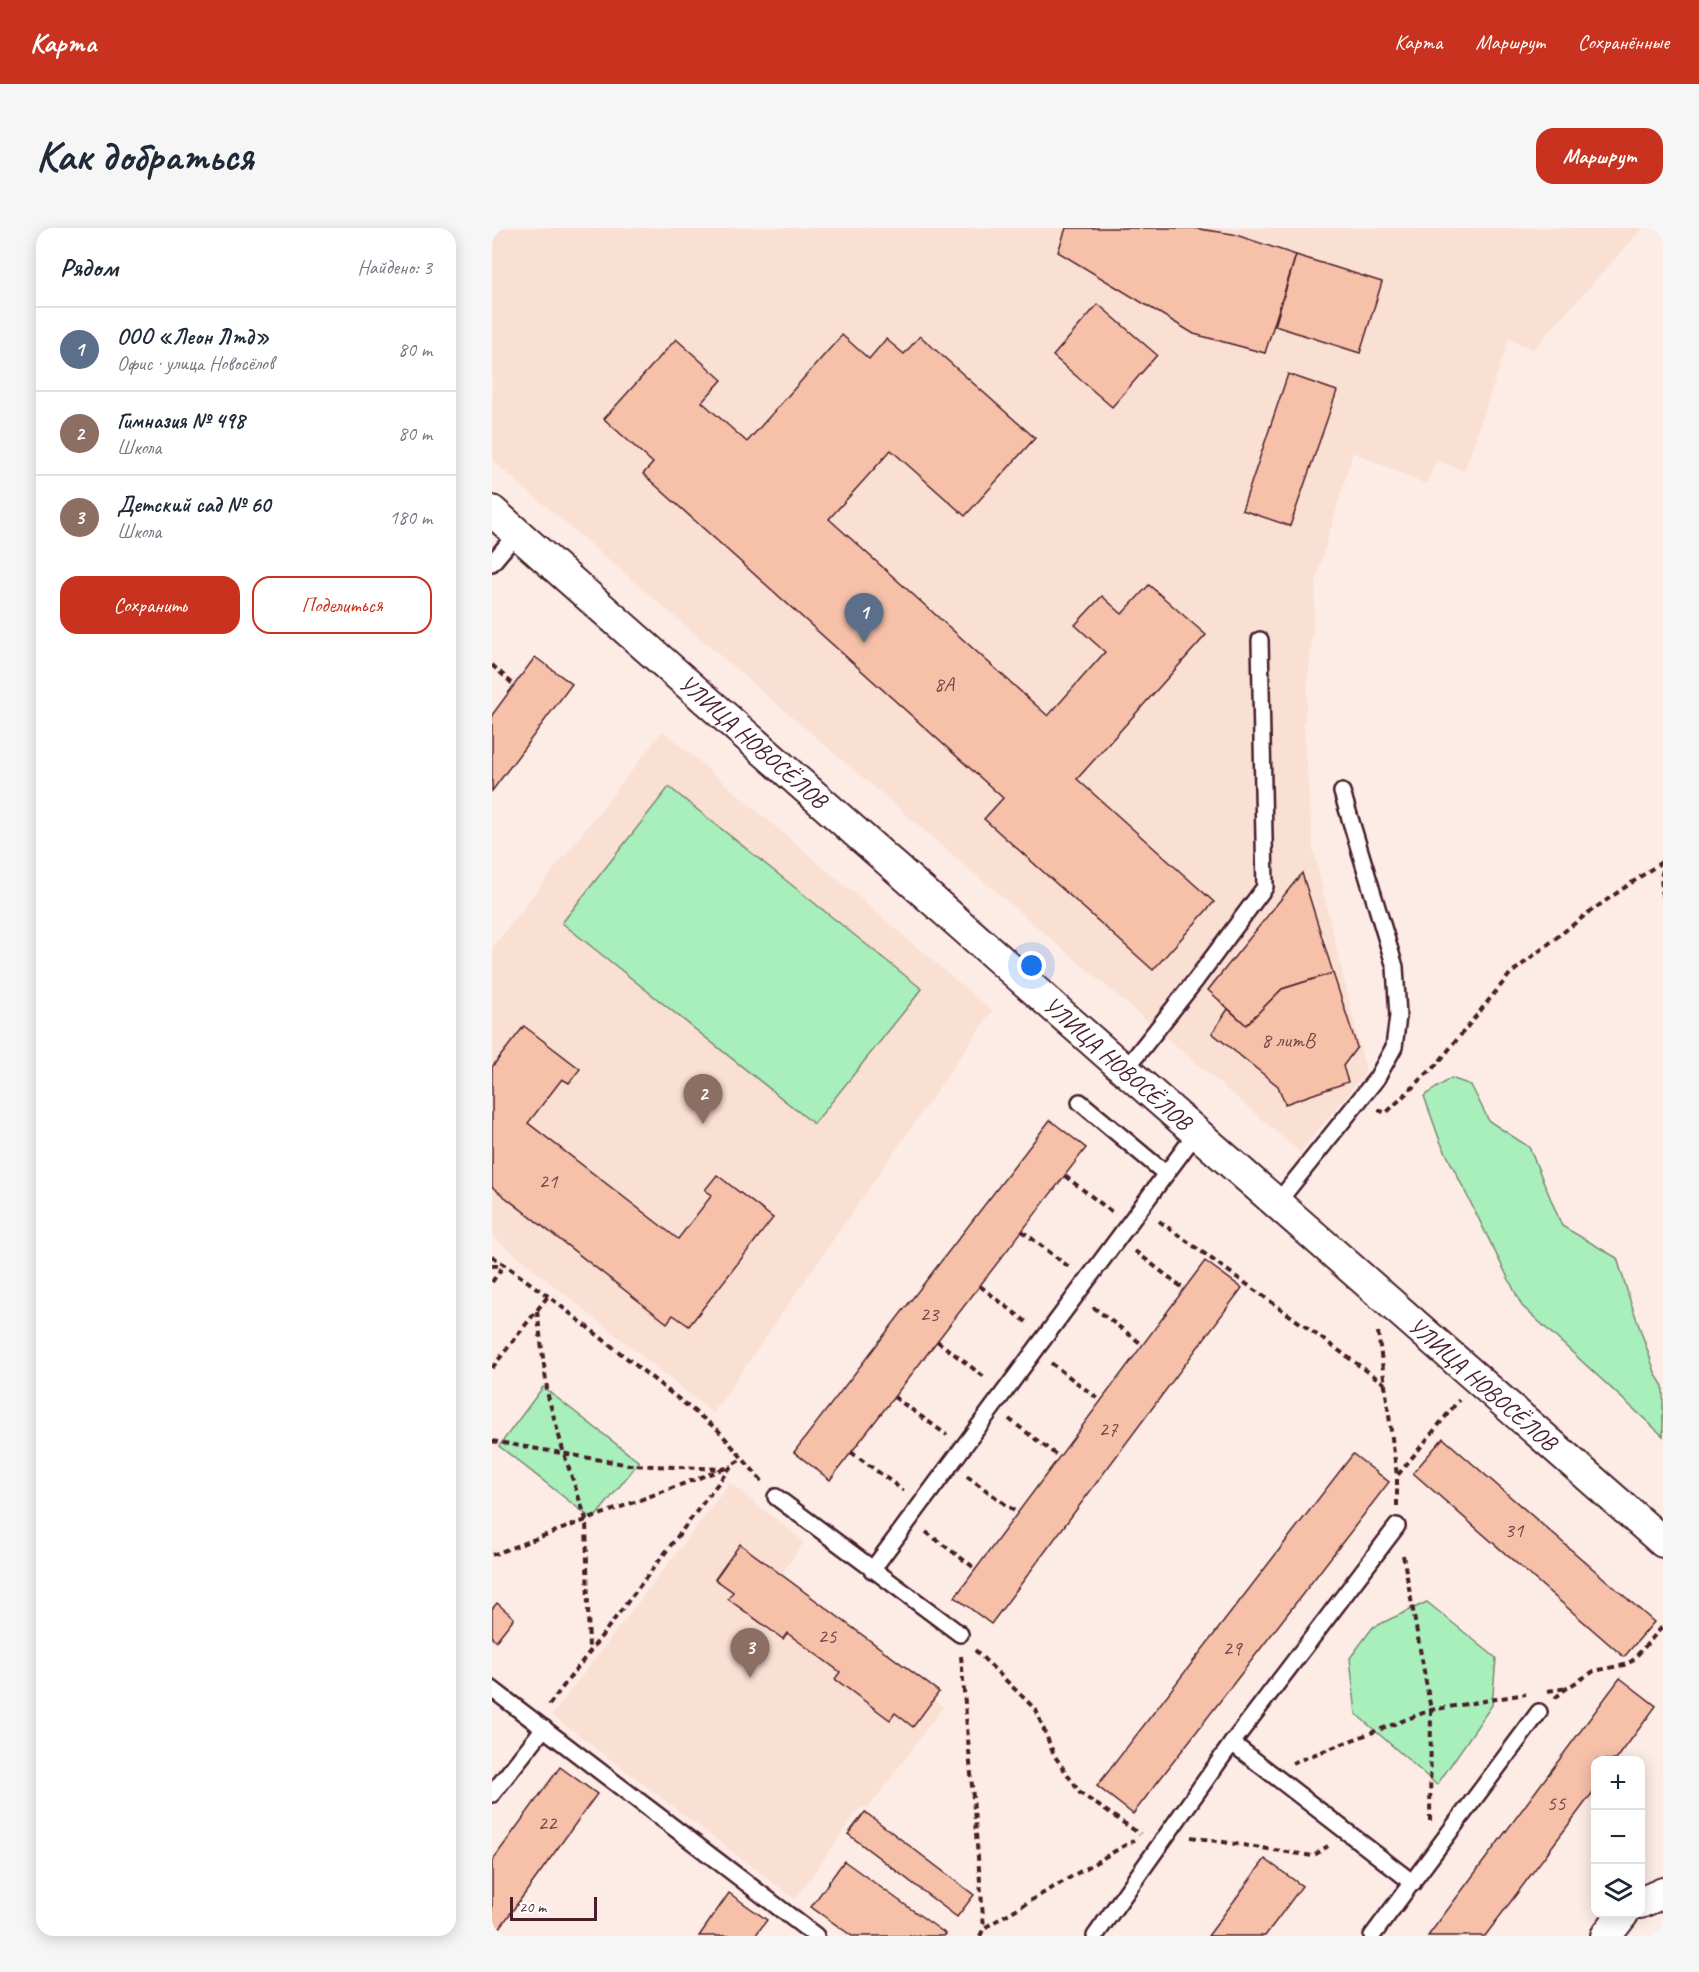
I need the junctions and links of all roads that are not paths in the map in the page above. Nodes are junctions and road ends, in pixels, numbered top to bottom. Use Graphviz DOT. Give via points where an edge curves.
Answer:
graph roads {
  1 [pos="492,511"];
  2 [pos="517,532"];
  3 [pos="492,563"];
  4 [pos="1260,640"];
  5 [pos="1342,792"];
  6 [pos="1125,1070"];
  7 [pos="1080,1102"];
  8 [pos="1197,1132"];
  9 [pos="1166,1174"];
  10 [pos="1277,1203"];
  11 [pos="776,1497"];
  12 [pos="1397,1526"];
  13 [pos="1663,1542"];
  14 [pos="872,1570"];
  15 [pos="960,1634"];
  16 [pos="492,1689"];
  17 [pos="1539,1712"];
  18 [pos="540,1725"];
  19 [pos="1232,1743"];
  20 [pos="492,1794"];
  21 [pos="1413,1883"];
  22 [pos="1663,1893"];
  23 [pos="1645,1901"];
  24 [pos="1620,1918"];
  25 [pos="816,1936"];
  26 [pos="1095,1936"];
  27 [pos="1372,1936"];
  28 [pos="1606,1936"];
  1 -- 2 [label="street, УЛИЦА НОВОСЁЛОВ"];
  2 -- 3 [label="lane"];
  2 -- 6 [label="street, УЛИЦА НОВОСЁЛОВ"];
  4 -- 6 [label="lane" via="1265,887"];
  5 -- 10 [label="lane" via="1395,968 1398,1016 1394,1047 1377,1078"];
  6 -- 8 [label="street, УЛИЦА НОВОСЁЛОВ"];
  7 -- 9 [label="lane"];
  8 -- 9 [label="lane"];
  8 -- 10 [label="street, УЛИЦА НОВОСЁЛОВ"];
  9 -- 14 [label="lane"];
  10 -- 13 [label="street, УЛИЦА НОВОСЁЛОВ"];
  11 -- 14 [label="lane"];
  12 -- 19 [label="lane"];
  14 -- 15 [label="lane"];
  16 -- 18 [label="lane"];
  17 -- 21 [label="lane"];
  18 -- 20 [label="lane"];
  18 -- 25 [label="lane"];
  19 -- 21 [label="lane"];
  19 -- 26 [label="lane"];
  21 -- 27 [label="lane"];
  22 -- 23 [label="street"];
  24 -- 28 [label="street"];
}
